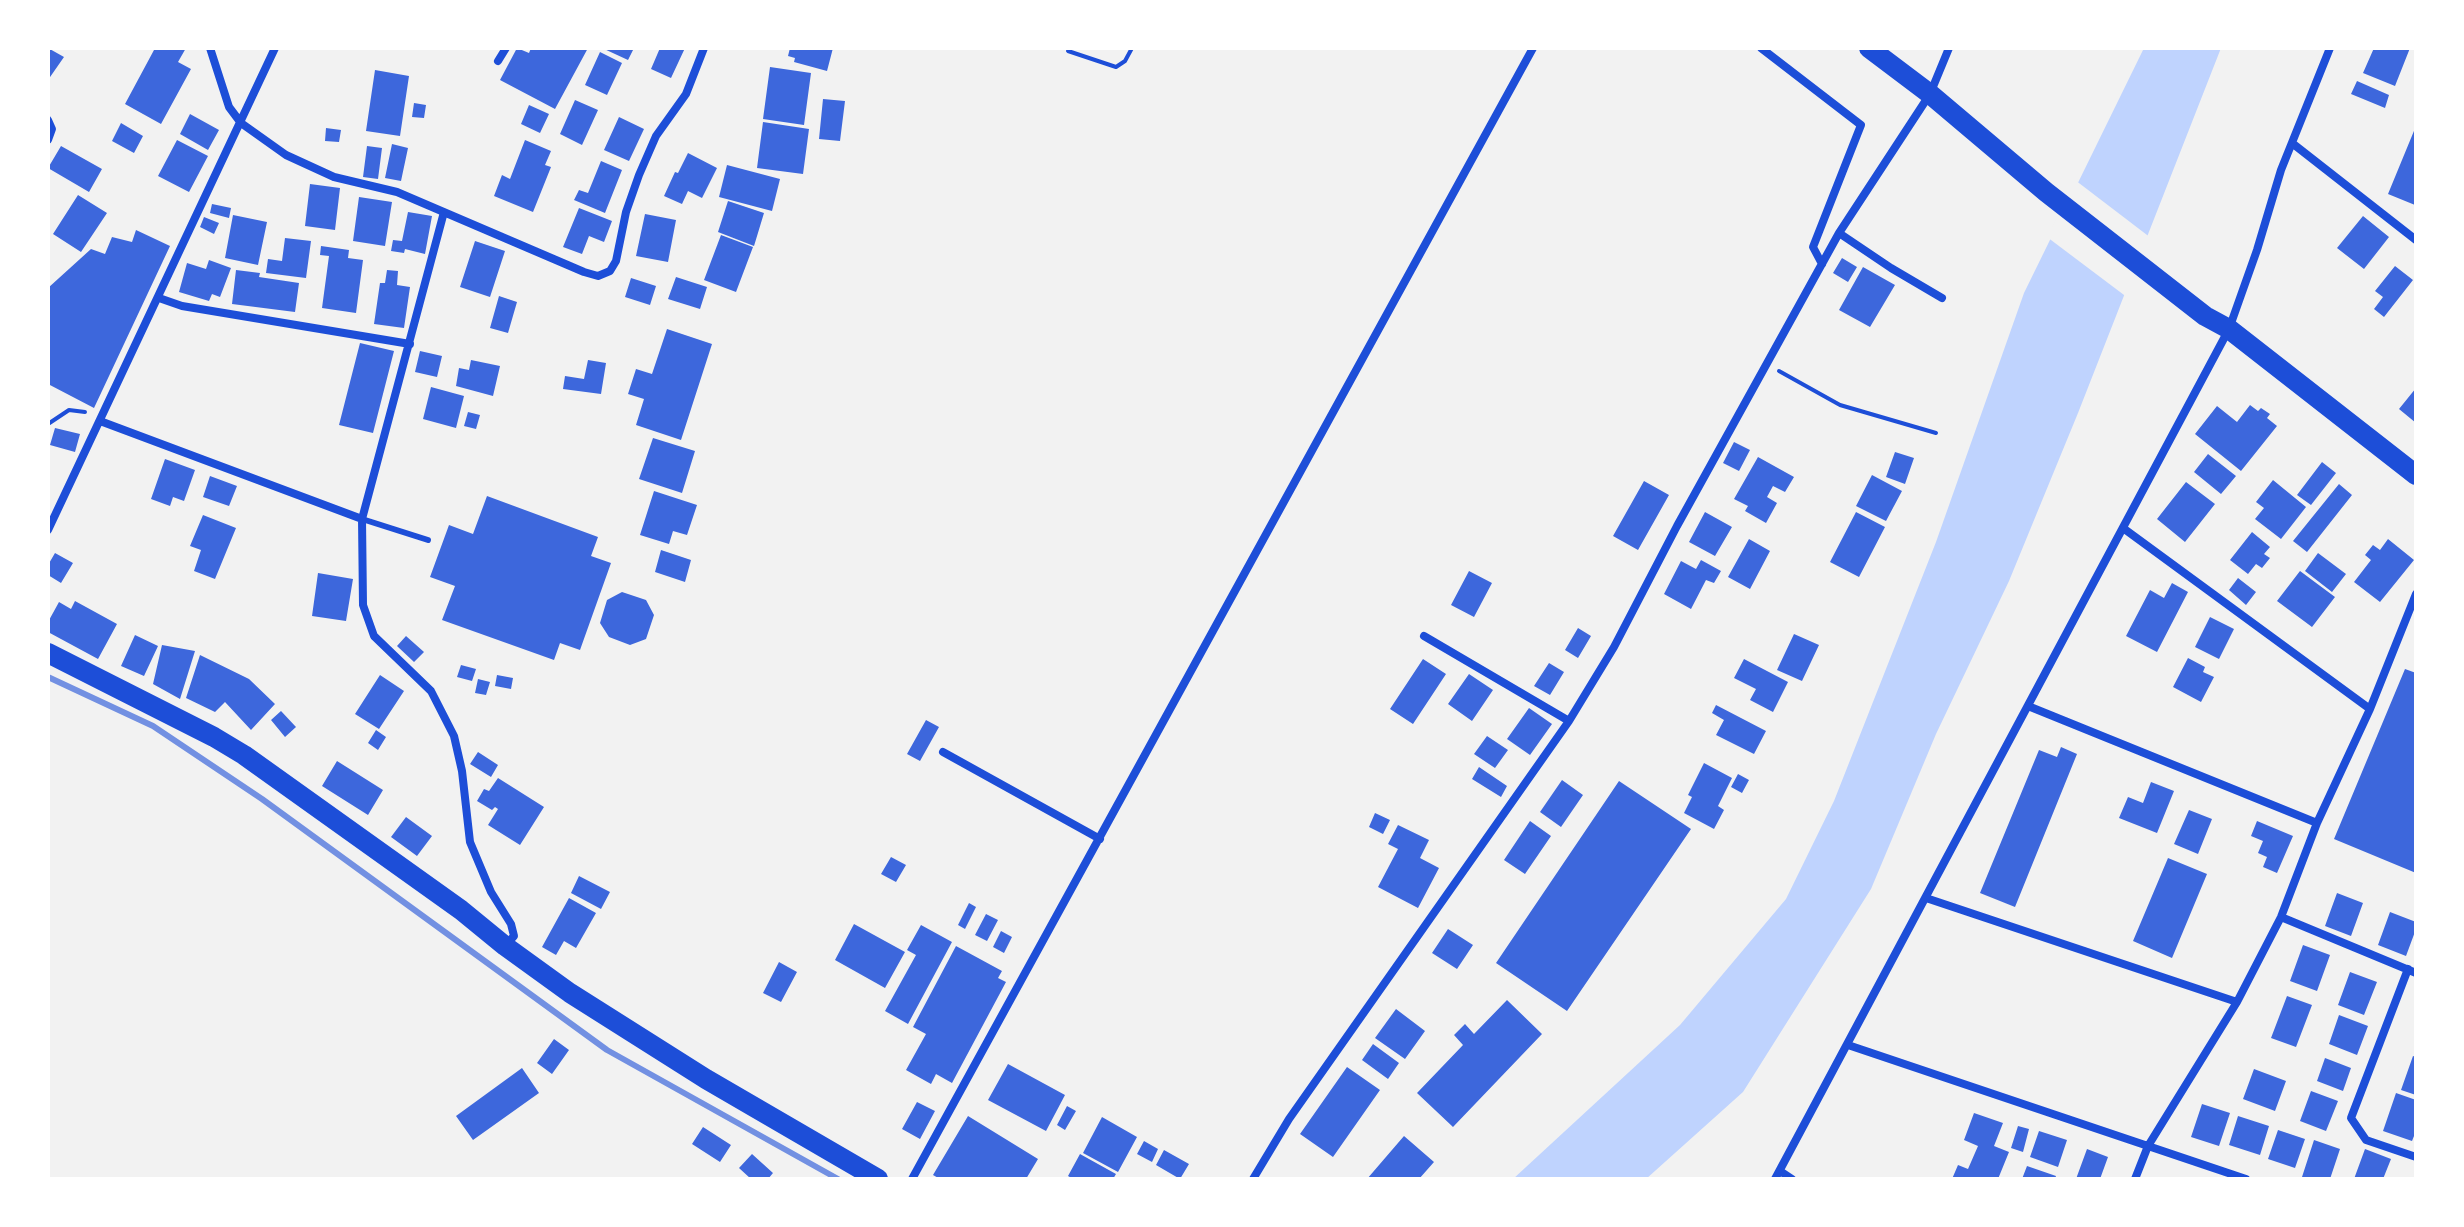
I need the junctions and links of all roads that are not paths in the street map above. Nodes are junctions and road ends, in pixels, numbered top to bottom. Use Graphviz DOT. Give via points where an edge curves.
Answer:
graph roads {
  1 [pos="210,48"];
  2 [pos="275,48"];
  3 [pos="506,48"];
  4 [pos="704,48"];
  5 [pos="1533,48"];
  6 [pos="1761,48"];
  7 [pos="1869,48"];
  8 [pos="1949,48"];
  9 [pos="2330,48"];
  10 [pos="498,61"];
  11 [pos="1930,94"];
  12 [pos="48,120"];
  13 [pos="241,123"];
  14 [pos="48,140"];
  15 [pos="2292,143"];
  16 [pos="444,212"];
  17 [pos="1839,233"];
  18 [pos="2416,240"];
  19 [pos="1822,264"];
  20 [pos="159,298"];
  21 [pos="1942,298"];
  22 [pos="2229,329"];
  23 [pos="410,344"];
  24 [pos="100,421"];
  25 [pos="2416,475"];
  26 [pos="362,519"];
  27 [pos="2123,528"];
  28 [pos="48,530"];
  29 [pos="428,540"];
  30 [pos="2416,594"];
  31 [pos="1424,636"];
  32 [pos="48,653"];
  33 [pos="2028,706"];
  34 [pos="2370,709"];
  35 [pos="1569,721"];
  36 [pos="943,752"];
  37 [pos="2317,823"];
  38 [pos="1100,839"];
  39 [pos="1926,898"];
  40 [pos="2281,917"];
  41 [pos="505,946"];
  42 [pos="2412,971"];
  43 [pos="2237,1002"];
  44 [pos="1848,1045"];
  45 [pos="2148,1146"];
  46 [pos="2416,1157"];
  47 [pos="1777,1175"];
  48 [pos="878,1179"];
  49 [pos="912,1179"];
  50 [pos="1253,1179"];
  51 [pos="1792,1179"];
  52 [pos="2135,1179"];
  53 [pos="2246,1179"];
  1 -- 13 [label="street" via="229,107"];
  2 -- 13 [label="street"];
  3 -- 10 [label="street"];
  4 -- 16 [label="street" via="686,94 656,136 639,175 610,271 598,276 584,272"];
  5 -- 38 [label="street"];
  6 -- 19 [label="street" via="1861,125 1813,247"];
  7 -- 11 [label="main road"];
  8 -- 11 [label="street"];
  9 -- 15 [label="street"];
  11 -- 17 [label="street"];
  11 -- 22 [label="main road" via="2046,192"];
  12 -- 14 [label="street"];
  13 -- 16 [label="street" via="286,155 334,177 397,192"];
  13 -- 20 [label="street"];
  15 -- 18 [label="street"];
  15 -- 22 [label="street"];
  16 -- 23 [label="street"];
  17 -- 19 [label="street"];
  17 -- 21 [label="street"];
  19 -- 35 [label="street"];
  20 -- 23 [label="street"];
  20 -- 24 [label="street"];
  22 -- 25 [label="main road"];
  22 -- 27 [label="street"];
  23 -- 26 [label="street"];
  24 -- 26 [label="street"];
  24 -- 28 [label="street"];
  26 -- 29 [label="lane"];
  26 -- 41 [label="street" via="363,605 374,636 431,691 454,736 470,842 514,936"];
  27 -- 33 [label="street"];
  27 -- 34 [label="street"];
  30 -- 34 [label="street"];
  31 -- 35 [label="street"];
  32 -- 41 [label="main road" via="244,755"];
  33 -- 37 [label="street"];
  33 -- 39 [label="street"];
  34 -- 37 [label="street"];
  35 -- 50 [label="street" via="1289,1119"];
  36 -- 38 [label="street"];
  37 -- 40 [label="street"];
  38 -- 49 [label="street"];
  39 -- 43 [label="street"];
  39 -- 44 [label="street"];
  40 -- 42 [label="street"];
  40 -- 43 [label="street"];
  41 -- 48 [label="main road" via="706,1079"];
  42 -- 46 [label="street" via="2351,1118 2366,1140"];
  43 -- 45 [label="street"];
  44 -- 45 [label="street"];
  44 -- 47 [label="street"];
  45 -- 52 [label="street"];
  45 -- 53 [label="street"];
  47 -- 51 [label="street"];
}
